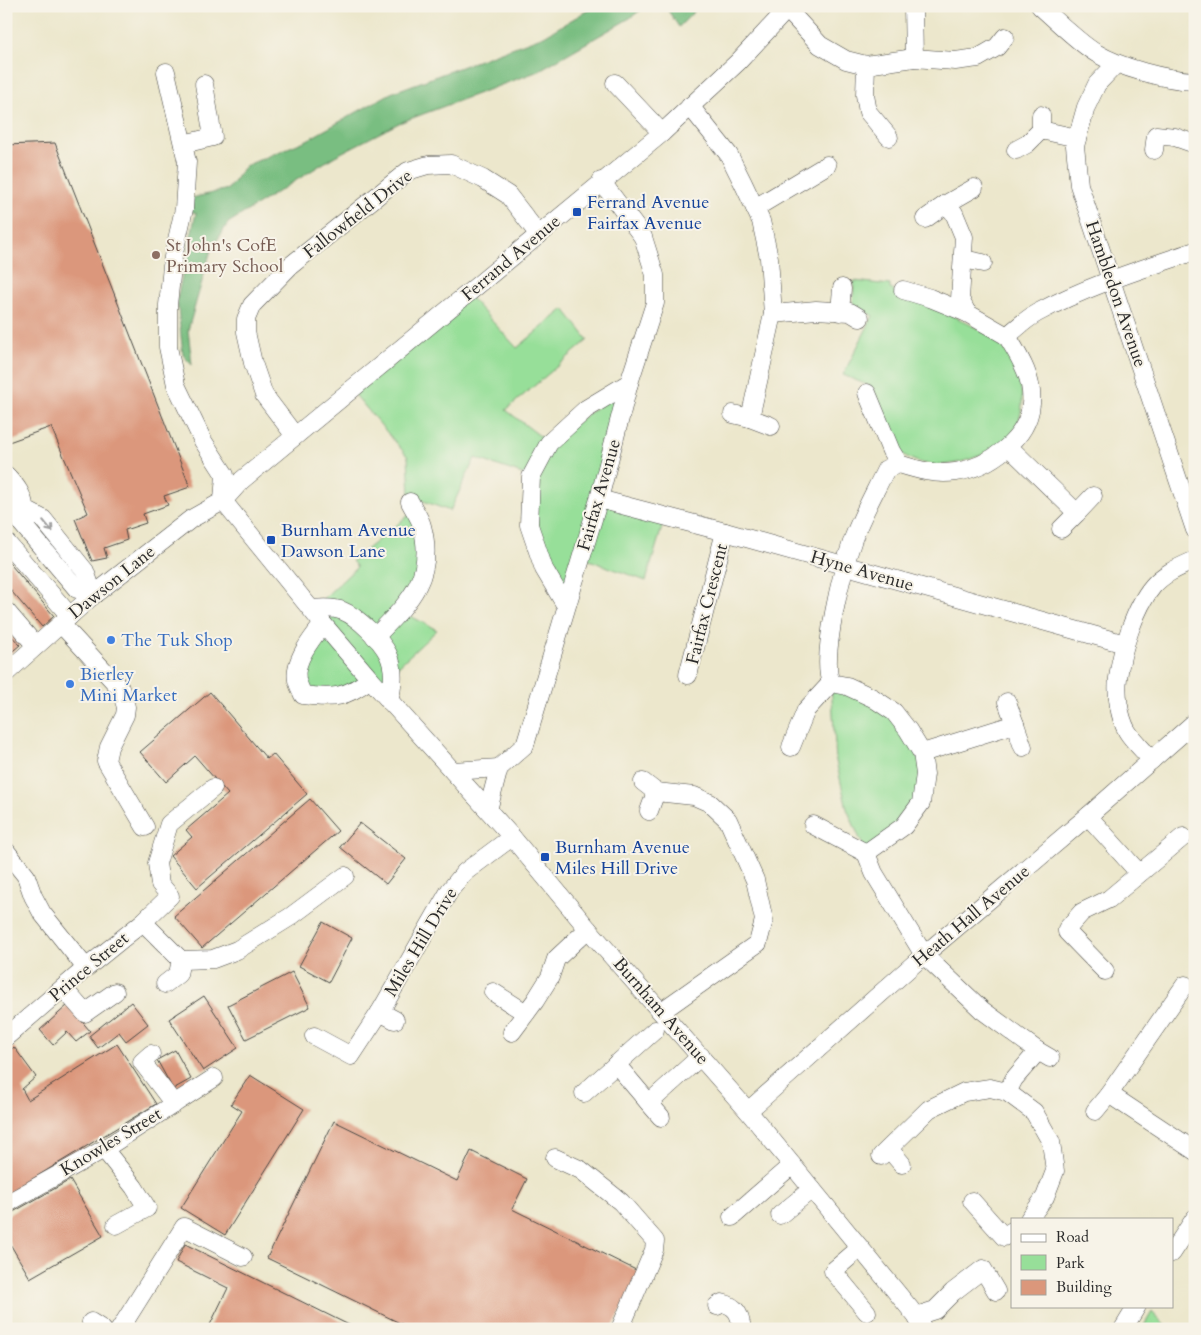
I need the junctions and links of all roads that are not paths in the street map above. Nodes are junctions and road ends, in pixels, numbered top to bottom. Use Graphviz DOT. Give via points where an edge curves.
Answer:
graph roads {
  1 [pos="913,6"];
  2 [pos="1040,6"];
  3 [pos="789,8"];
  4 [pos="1005,37"];
  5 [pos="914,58"];
  6 [pos="1116,64"];
  7 [pos="866,65"];
  8 [pos="166,72"];
  9 [pos="1195,81"];
  10 [pos="615,83"];
  11 [pos="204,84"];
  12 [pos="690,106"];
  13 [pos="662,133"];
  14 [pos="889,137"];
  15 [pos="1077,138"];
  16 [pos="183,144"];
  17 [pos="1195,144"];
  18 [pos="1016,150"];
  19 [pos="1154,150"];
  20 [pos="827,166"];
  21 [pos="601,182"];
  22 [pos="974,188"];
  23 [pos="946,204"];
  24 [pos="755,208"];
  25 [pos="925,219"];
  26 [pos="539,235"];
  27 [pos="1195,251"];
  28 [pos="963,260"];
  29 [pos="982,263"];
  30 [pos="1111,280"];
  31 [pos="842,288"];
  32 [pos="903,290"];
  33 [pos="840,312"];
  34 [pos="967,313"];
  35 [pos="773,314"];
  36 [pos="860,318"];
  37 [pos="1007,336"];
  38 [pos="630,383"];
  39 [pos="867,394"];
  40 [pos="733,414"];
  41 [pos="750,418"];
  42 [pos="771,426"];
  43 [pos="294,436"];
  44 [pos="1009,447"];
  45 [pos="899,464"];
  46 [pos="6,475"];
  47 [pos="1093,496"];
  48 [pos="599,499"];
  49 [pos="224,501"];
  50 [pos="410,502"];
  51 [pos="6,505"];
  52 [pos="25,510"];
  53 [pos="1077,513"];
  54 [pos="1061,529"];
  55 [pos="1195,530"];
  56 [pos="725,532"];
  57 [pos="6,542"];
  58 [pos="1195,560"];
  59 [pos="845,566"];
  60 [pos="88,594"];
  61 [pos="566,606"];
  62 [pos="312,609"];
  63 [pos="6,611"];
  64 [pos="66,620"];
  65 [pos="323,624"];
  66 [pos="375,637"];
  67 [pos="1125,644"];
  68 [pos="36,646"];
  69 [pos="6,673"];
  70 [pos="688,675"];
  71 [pos="370,679"];
  72 [pos="831,683"];
  73 [pos="389,701"];
  74 [pos="1007,702"];
  75 [pos="1195,722"];
  76 [pos="1015,724"];
  77 [pos="791,747"];
  78 [pos="1023,748"];
  79 [pos="922,753"];
  80 [pos="1152,760"];
  81 [pos="498,768"];
  82 [pos="453,771"];
  83 [pos="212,788"];
  84 [pos="488,810"];
  85 [pos="649,811"];
  86 [pos="1088,816"];
  87 [pos="814,825"];
  88 [pos="145,827"];
  89 [pos="512,837"];
  90 [pos="1183,837"];
  91 [pos="6,851"];
  92 [pos="866,853"];
  93 [pos="1139,873"];
  94 [pos="345,876"];
  95 [pos="143,922"];
  96 [pos="588,929"];
  97 [pos="924,955"];
  98 [pos="181,960"];
  99 [pos="86,968"];
  100 [pos="1105,970"];
  101 [pos="166,984"];
  102 [pos="1185,985"];
  103 [pos="63,988"];
  104 [pos="115,992"];
  105 [pos="493,992"];
  106 [pos="662,1011"];
  107 [pos="526,1013"];
  108 [pos="655,1030"];
  109 [pos="512,1032"];
  110 [pos="314,1036"];
  111 [pos="6,1037"];
  112 [pos="151,1054"];
  113 [pos="701,1056"];
  114 [pos="622,1058"];
  115 [pos="214,1078"];
  116 [pos="1007,1092"];
  117 [pos="584,1093"];
  118 [pos="1109,1094"];
  119 [pos="649,1103"];
  120 [pos="174,1104"];
  121 [pos="748,1111"];
  122 [pos="1095,1111"];
  123 [pos="661,1117"];
  124 [pos="104,1149"];
  125 [pos="1195,1150"];
  126 [pos="555,1158"];
  127 [pos="902,1164"];
  128 [pos="792,1165"];
  129 [pos="812,1189"];
  130 [pos="972,1201"];
  131 [pos="6,1204"];
  132 [pos="780,1215"];
  133 [pos="732,1217"];
  134 [pos="1031,1218"];
  135 [pos="1195,1218"];
  136 [pos="116,1225"];
  137 [pos="1005,1237"];
  138 [pos="1183,1246"];
  139 [pos="860,1248"];
  140 [pos="243,1257"];
  141 [pos="996,1291"];
  142 [pos="717,1306"];
  143 [pos="1137,1308"];
  144 [pos="867,1312"];
  145 [pos="920,1322"];
  146 [pos="120,1329"];
  147 [pos="620,1329"];
  148 [pos="742,1329"];
  149 [pos="1123,1329"];
  1 -- 5 [label="street"];
  2 -- 6 [label="street" via="1094,52"];
  3 -- 7 [label="street" via="820,45 846,60"];
  3 -- 12 [label="street, Ferrand Avenue"];
  4 -- 5 [label="street" via="978,58"];
  5 -- 7 [label="street"];
  6 -- 9 [label="street" via="1178,81"];
  6 -- 15 [label="street, Hambledon Avenue" via="1097,84"];
  7 -- 14 [label="street" via="868,112"];
  8 -- 16 [label="street"];
  10 -- 13 [label="street"];
  11 -- 16 [label="street" via="213,137"];
  12 -- 13 [label="street, Ferrand Avenue"];
  12 -- 24 [label="street" via="729,155"];
  13 -- 21 [label="street, Ferrand Avenue"];
  15 -- 18 [label="street" via="1041,122 1027,144"];
  15 -- 30 [label="street, Hambledon Avenue" via="1074,146 1079,185"];
  16 -- 49 [label="street" via="187,162 184,209 173,256 168,347 176,385 203,441 225,475"];
  17 -- 19 [label="street" via="1156,135"];
  20 -- 24 [label="street"];
  21 -- 26 [label="street, Ferrand Avenue"];
  21 -- 38 [label="street, Fairfax Avenue" via="643,237 655,275 654,303"];
  22 -- 23 [label="street"];
  23 -- 25 [label="street"];
  23 -- 28 [label="street" via="954,213 964,236"];
  24 -- 35 [label="street" via="769,258"];
  26 -- 43 [label="street, Ferrand Avenue"];
  26 -- 43 [label="street, Fallowfield Drive" via="508,195 483,179 451,164 428,165 408,171 290,266 252,305 246,319 246,332 264,395"];
  27 -- 30 [label="street"];
  28 -- 29 [label="street"];
  28 -- 34 [label="street" via="960,299"];
  30 -- 37 [label="street" via="1036,314"];
  30 -- 55 [label="street, Hambledon Avenue"];
  31 -- 33 [label="street"];
  32 -- 34 [label="street"];
  33 -- 35 [label="street" via="816,310"];
  33 -- 36 [label="street" via="850,312"];
  34 -- 37 [label="street"];
  35 -- 41 [label="street"];
  37 -- 44 [label="street" via="1022,360 1032,404 1026,424"];
  38 -- 48 [label="street, Fairfax Avenue"];
  38 -- 61 [label="street" via="586,409 548,443 531,476 529,525 544,569"];
  39 -- 45 [label="street"];
  40 -- 41 [label="street"];
  41 -- 42 [label="street"];
  43 -- 49 [label="street, Ferrand Avenue" via="242,480"];
  44 -- 45 [label="street" via="957,472 920,471"];
  44 -- 53 [label="street"];
  45 -- 59 [label="street" via="886,469 853,539"];
  46 -- 52 [label="street" via="22,496"];
  47 -- 53 [label="street"];
  48 -- 56 [label="street, Hyne Avenue"];
  48 -- 61 [label="street, Fairfax Avenue"];
  49 -- 60 [label="street, Dawson Lane" via="191,519"];
  49 -- 62 [label="street, Burnham Avenue"];
  50 -- 66 [label="street" via="422,525 426,558 419,585 401,611"];
  51 -- 52 [label="street" via="16,505"];
  51 -- 60 [label="street" via="76,589"];
  52 -- 60 [label="street, one-way" via="43,519 85,571 90,585"];
  53 -- 54 [label="street"];
  56 -- 59 [label="street, Hyne Avenue"];
  56 -- 70 [label="street, Fairfax Crescent"];
  57 -- 64 [label="street"];
  58 -- 67 [label="street" via="1174,569 1153,586 1136,614"];
  59 -- 67 [label="street, Hyne Avenue"];
  59 -- 72 [label="street" via="830,632 828,675"];
  60 -- 64 [label="street, Dawson Lane"];
  61 -- 81 [label="street, Fairfax Avenue" via="525,744"];
  62 -- 65 [label="street, Burnham Avenue"];
  62 -- 66 [label="street" via="343,611"];
  63 -- 68 [label="street"];
  64 -- 68 [label="street, Dawson Lane"];
  64 -- 88 [label="street" via="120,688 125,715 109,747 106,761"];
  65 -- 71 [label="street, Burnham Avenue"];
  65 -- 71 [label="street" via="300,658 297,678 303,695 337,697 355,691"];
  66 -- 73 [label="street" via="389,655 392,671"];
  67 -- 80 [label="street" via="1117,680 1120,709 1127,731"];
  68 -- 69 [label="street, Dawson Lane"];
  71 -- 73 [label="street, Burnham Avenue"];
  72 -- 77 [label="street" via="806,710"];
  72 -- 79 [label="street" via="847,686 894,712"];
  73 -- 82 [label="street, Burnham Avenue"];
  74 -- 76 [label="street"];
  75 -- 80 [label="street, Heath Hall Avenue"];
  76 -- 78 [label="street"];
  76 -- 79 [label="street"];
  79 -- 92 [label="street" via="925,774 921,803 904,826"];
  80 -- 86 [label="street, Heath Hall Avenue"];
  81 -- 82 [label="street"];
  81 -- 84 [label="street"];
  82 -- 84 [label="street, Burnham Avenue"];
  83 -- 95 [label="street, Prince Street" via="169,824 157,863 160,884 170,896"];
  84 -- 89 [label="street, Burnham Avenue"];
  85 -- 106 [label="street" via="649,787 694,796 710,803 728,820 755,880 764,920 758,943"];
  86 -- 93 [label="street"];
  86 -- 97 [label="street, Heath Hall Avenue"];
  87 -- 92 [label="street"];
  89 -- 96 [label="street, Burnham Avenue"];
  89 -- 110 [label="street, Miles Hill Drive" via="465,872 450,890 387,1016 351,1056"];
  90 -- 93 [label="street"];
  91 -- 99 [label="street" via="26,876 42,913"];
  92 -- 97 [label="street" via="874,873"];
  93 -- 100 [label="street" via="1109,899 1082,912 1067,929"];
  94 -- 98 [label="street" via="290,917 237,950 213,958"];
  95 -- 98 [label="street"];
  95 -- 99 [label="street, Prince Street"];
  96 -- 106 [label="street, Burnham Avenue"];
  96 -- 107 [label="street" via="556,959 550,977"];
  97 -- 116 [label="street" via="982,1010 1044,1054 1014,1079"];
  97 -- 121 [label="street, Heath Hall Avenue"];
  98 -- 101 [label="street" via="178,974"];
  99 -- 103 [label="street, Prince Street"];
  102 -- 118 [label="street"];
  103 -- 104 [label="street" via="85,1014"];
  103 -- 111 [label="street, Prince Street"];
  105 -- 107 [label="street"];
  106 -- 113 [label="street, Burnham Avenue"];
  107 -- 109 [label="street"];
  108 -- 114 [label="street"];
  112 -- 120 [label="street" via="142,1062"];
  113 -- 119 [label="street"];
  113 -- 121 [label="street, Burnham Avenue"];
  114 -- 117 [label="street"];
  114 -- 119 [label="street"];
  115 -- 120 [label="street, Knowles Street"];
  116 -- 127 [label="street" via="990,1088 964,1092 929,1110 885,1153"];
  116 -- 134 [label="street" via="1034,1112 1052,1142 1055,1171 1045,1197"];
  118 -- 122 [label="street"];
  118 -- 125 [label="street"];
  119 -- 123 [label="street"];
  120 -- 124 [label="street, Knowles Street"];
  121 -- 128 [label="street, Burnham Avenue"];
  124 -- 131 [label="street, Knowles Street"];
  124 -- 136 [label="street" via="147,1208"];
  126 -- 147 [label="street" via="581,1170 621,1202 655,1241"];
  128 -- 129 [label="street, Burnham Avenue"];
  128 -- 133 [label="street"];
  129 -- 132 [label="street"];
  129 -- 139 [label="street, Burnham Avenue"];
  130 -- 137 [label="street"];
  135 -- 138 [label="street"];
  139 -- 144 [label="street" via="833,1271"];
  139 -- 145 [label="street, Burnham Avenue"];
  140 -- 146 [label="street" via="184,1227"];
  141 -- 145 [label="street" via="983,1269"];
  142 -- 148 [label="street" via="722,1303 735,1309 740,1315"];
  143 -- 149 [label="street"];
}
